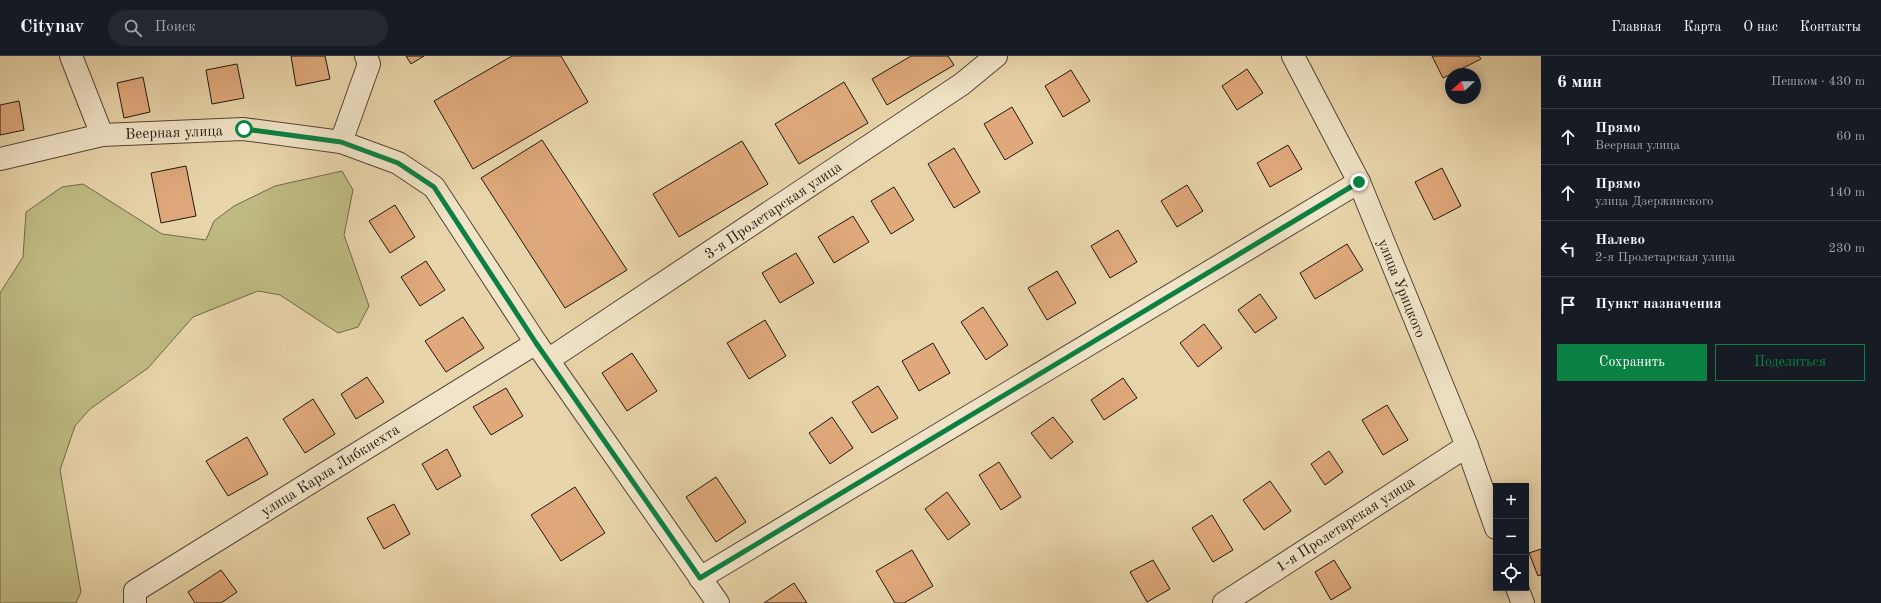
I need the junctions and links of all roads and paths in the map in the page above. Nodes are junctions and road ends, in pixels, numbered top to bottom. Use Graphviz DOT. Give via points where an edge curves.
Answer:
graph roads {
  1 [pos="71,56"];
  2 [pos="996,56"];
  3 [pos="1293,56"];
  4 [pos="369,59"];
  5 [pos="102,135"];
  6 [pos="341,142"];
  7 [pos="0,159"];
  8 [pos="1359,182"];
  9 [pos="542,352"];
  10 [pos="1467,446"];
  11 [pos="1493,520"];
  12 [pos="700,578"];
  13 [pos="1519,591"];
  14 [pos="136,603"];
  15 [pos="718,603"];
  16 [pos="1224,603"];
  17 [pos="1523,603"];
  1 -- 5 [label="street"];
  2 -- 9 [label="street, 3-я Пролетарская улица" via="962,84"];
  3 -- 8 [label="street, улица Урицкого"];
  4 -- 6 [label="street"];
  5 -- 6 [label="street, Веерная улица" via="244,129"];
  5 -- 7 [label="street, Веерная улица"];
  6 -- 9 [label="street, Веерная улица" via="398,163 434,187"];
  8 -- 10 [label="street, улица Урицкого"];
  8 -- 12 [label="street"];
  9 -- 12 [label="street"];
  9 -- 14 [label="street, улица Карла Либкнехта" via="135,591"];
  10 -- 11 [label="street, улица Урицкого"];
  10 -- 16 [label="street, 1-я Пролетарская улица"];
  12 -- 15 [label="street"];
  13 -- 17 [label="street"];
}
